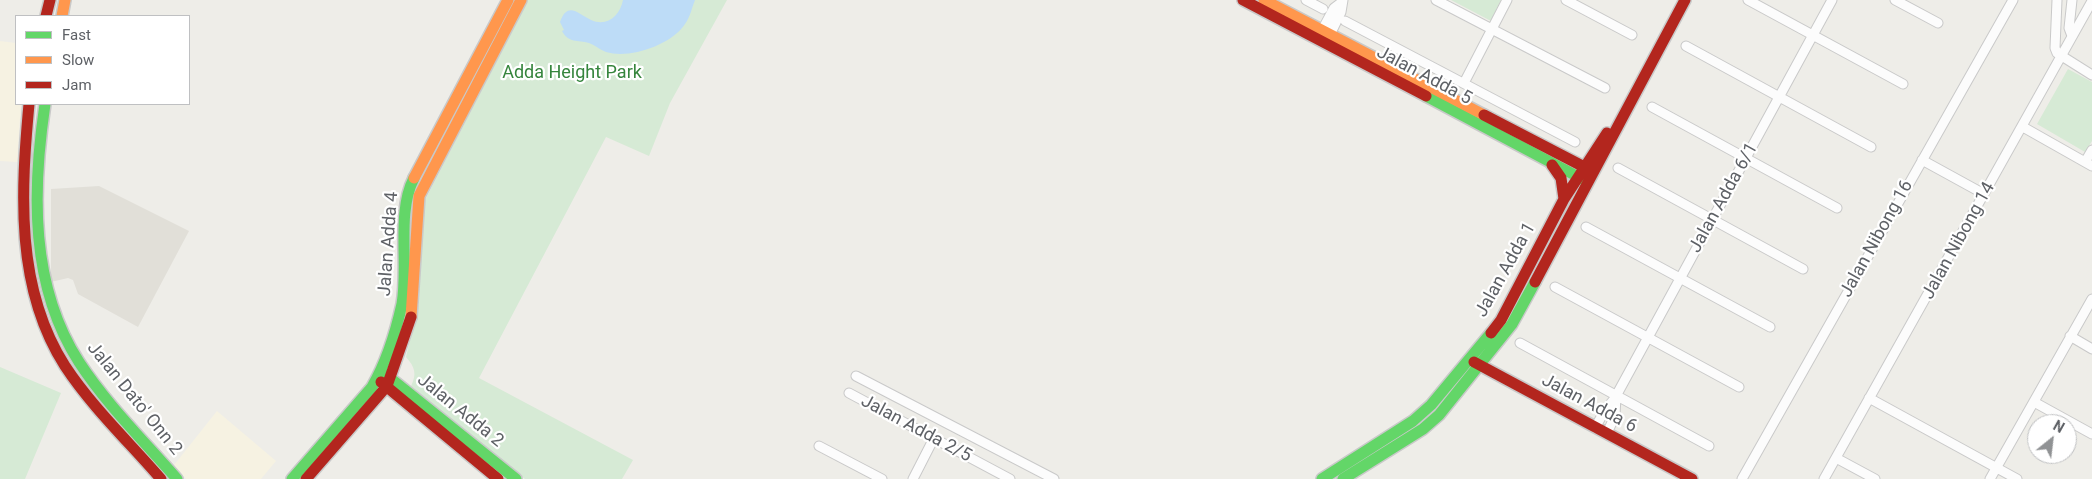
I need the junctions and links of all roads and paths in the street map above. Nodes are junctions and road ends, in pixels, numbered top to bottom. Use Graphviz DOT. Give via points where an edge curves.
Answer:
graph roads {
  1 [pos="50,0"];
  2 [pos="65,0"];
  3 [pos="508,0"];
  4 [pos="521,0"];
  5 [pos="1243,0"];
  6 [pos="1264,0"];
  7 [pos="1306,0"];
  8 [pos="1436,0"];
  9 [pos="1507,0"];
  10 [pos="1566,0"];
  11 [pos="1685,0"];
  12 [pos="1748,0"];
  13 [pos="1832,0"];
  14 [pos="1895,0"];
  15 [pos="2013,0"];
  16 [pos="2057,0"];
  17 [pos="2072,0"];
  18 [pos="1342,1"];
  19 [pos="2092,2"];
  20 [pos="1323,9"];
  21 [pos="46,15"];
  22 [pos="62,15"];
  23 [pos="1346,21"];
  24 [pos="1938,24"];
  25 [pos="1492,29"];
  26 [pos="1632,35"];
  27 [pos="1813,35"];
  28 [pos="1324,36"];
  29 [pos="2072,36"];
  30 [pos="1686,46"];
  31 [pos="2060,57"];
  32 [pos="2092,75"];
  33 [pos="1464,83"];
  34 [pos="1903,84"];
  35 [pos="1605,88"];
  36 [pos="1779,97"];
  37 [pos="29,105"];
  38 [pos="45,105"];
  39 [pos="1652,107"];
  40 [pos="1624,111"];
  41 [pos="2023,127"];
  42 [pos="1575,142"];
  43 [pos="1598,145"];
  44 [pos="1871,147"];
  45 [pos="2092,150"];
  46 [pos="1559,154"];
  47 [pos="1746,158"];
  48 [pos="1922,160"];
  49 [pos="1550,162"];
  50 [pos="2089,164"];
  51 [pos="1618,168"];
  52 [pos="1586,175"];
  53 [pos="1984,194"];
  54 [pos="1564,199"];
  55 [pos="1837,208"];
  56 [pos="1712,220"];
  57 [pos="1586,227"];
  58 [pos="1803,269"];
  59 [pos="1680,278"];
  60 [pos="1555,287"];
  61 [pos="2092,299"];
  62 [pos="1770,327"];
  63 [pos="2070,336"];
  64 [pos="1648,338"];
  65 [pos="1520,343"];
  66 [pos="2092,349"];
  67 [pos="1475,362"];
  68 [pos="856,376"];
  69 [pos="384,378"];
  70 [pos="1739,387"];
  71 [pos="849,393"];
  72 [pos="1616,396"];
  73 [pos="1869,398"];
  74 [pos="2034,402"];
  75 [pos="372,403"];
  76 [pos="408,404"];
  77 [pos="1595,428"];
  78 [pos="1607,434"];
  79 [pos="2092,434"];
  80 [pos="934,438"];
  81 [pos="819,446"];
  82 [pos="1709,446"];
  83 [pos="1836,458"];
  84 [pos="1996,468"];
  85 [pos="300,477"];
  86 [pos="161,479"];
  87 [pos="177,479"];
  88 [pos="498,479"];
  89 [pos="516,479"];
  90 [pos="882,479"];
  91 [pos="913,479"];
  92 [pos="1010,479"];
  93 [pos="1054,479"];
  94 [pos="1322,479"];
  95 [pos="1342,479"];
  96 [pos="1692,479"];
  97 [pos="1742,479"];
  98 [pos="1824,479"];
  99 [pos="1875,479"];
  100 [pos="1990,479"];
  101 [pos="2017,479"];
  1 -- 21 [label="street"];
  2 -- 22 [label="street"];
  3 -- 69 [label="street, Jalan Adda 4" via="410,186 405,222 402,303"];
  4 -- 69 [label="street, Jalan Adda 4" via="419,196 411,318"];
  5 -- 28 [label="street, Jalan Adda 5"];
  6 -- 28 [label="street, Jalan Adda 5"];
  7 -- 20 [label="street"];
  8 -- 25 [label="street"];
  9 -- 25 [label="street"];
  10 -- 26 [label="street"];
  11 -- 40 [label="street, Jalan Adda 1"];
  12 -- 27 [label="street"];
  13 -- 27 [label="street, Jalan Adda 6/1"];
  14 -- 24 [label="street"];
  15 -- 48 [label="street, Jalan Nibong 16"];
  16 -- 31 [label="street" via="2055,48"];
  17 -- 29 [label="street" via="2069,28"];
  18 -- 28 [label="street" via="1334,8"];
  19 -- 29 [label="street, Jalan Nibong 14"];
  23 -- 33 [label="street"];
  25 -- 33 [label="street"];
  25 -- 35 [label="street"];
  27 -- 34 [label="street"];
  27 -- 36 [label="street, Jalan Adda 6/1"];
  28 -- 46 [label="street, Jalan Adda 5"];
  28 -- 49 [label="street, Jalan Adda 5"];
  29 -- 31 [label="street, Jalan Nibong 14"];
  30 -- 36 [label="street"];
  31 -- 32 [label="street"];
  31 -- 41 [label="street, Jalan Nibong 14"];
  33 -- 42 [label="street"];
  36 -- 44 [label="street"];
  36 -- 47 [label="street, Jalan Adda 6/1"];
  37 -- 86 [label="street, Jalan Dato' Onn 2" via="24,227 28,265 45,326 65,365"];
  38 -- 87 [label="street, Jalan Dato' Onn 2" via="39,135 38,224 43,273 63,335 78,362"];
  39 -- 47 [label="street"];
  40 -- 43 [label="street, Jalan Adda 1"];
  40 -- 52 [label="street, Jalan Adda 1"];
  41 -- 50 [label="street"];
  41 -- 53 [label="street, Jalan Nibong 14"];
  43 -- 46 [label="street" via="1586,153"];
  43 -- 52 [label="street, Jalan Adda 1"];
  45 -- 50 [label="street"];
  46 -- 52 [label="street, Jalan Adda 5"];
  47 -- 55 [label="street"];
  47 -- 56 [label="street, Jalan Adda 6/1"];
  48 -- 53 [label="street"];
  48 -- 97 [label="street, Jalan Nibong 16"];
  49 -- 52 [label="street, Jalan Adda 5"];
  49 -- 54 [label="street" via="1561,178"];
  51 -- 56 [label="street"];
  52 -- 54 [label="street, Jalan Adda 1"];
  52 -- 67 [label="street, Jalan Adda 1" via="1512,324"];
  53 -- 73 [label="street, Jalan Nibong 14"];
  54 -- 67 [label="street, Jalan Adda 1" via="1501,320"];
  56 -- 58 [label="street"];
  56 -- 59 [label="street, Jalan Adda 6/1"];
  57 -- 59 [label="street"];
  59 -- 62 [label="street"];
  59 -- 64 [label="street, Jalan Adda 6/1"];
  60 -- 64 [label="street"];
  61 -- 63 [label="street"];
  63 -- 66 [label="street"];
  63 -- 74 [label="street"];
  64 -- 70 [label="street"];
  64 -- 72 [label="street, Jalan Adda 6/1"];
  65 -- 72 [label="street"];
  67 -- 77 [label="street, Jalan Adda 6"];
  67 -- 94 [label="street, Jalan Adda 1" via="1413,421"];
  67 -- 95 [label="street, Jalan Adda 1" via="1439,415 1423,429"];
  68 -- 93 [label="street"];
  69 -- 75 [label="street, Jalan Adda 4"];
  69 -- 76 [label="street, Jalan Adda 2"];
  69 -- 85 [label="street, Jalan Adda 4"];
  69 -- 89 [label="street, Jalan Adda 2"];
  71 -- 80 [label="street, Jalan Adda 2/5"];
  72 -- 77 [label="street"];
  72 -- 78 [label="street" via="1615,416"];
  72 -- 82 [label="street"];
  73 -- 83 [label="street, Jalan Nibong 14"];
  73 -- 84 [label="street"];
  74 -- 79 [label="street"];
  74 -- 84 [label="street"];
  75 -- 76 [label="street" via="387,394"];
  75 -- 85 [label="street, Jalan Adda 4"];
  76 -- 88 [label="street, Jalan Adda 2"];
  77 -- 78 [label="street, Jalan Adda 6"];
  78 -- 96 [label="street, Jalan Adda 6"];
  80 -- 91 [label="street"];
  80 -- 92 [label="street, Jalan Adda 2/5"];
  81 -- 90 [label="street"];
  83 -- 98 [label="street, Jalan Nibong 14"];
  83 -- 99 [label="street"];
  84 -- 100 [label="street"];
  84 -- 101 [label="street"];
}
